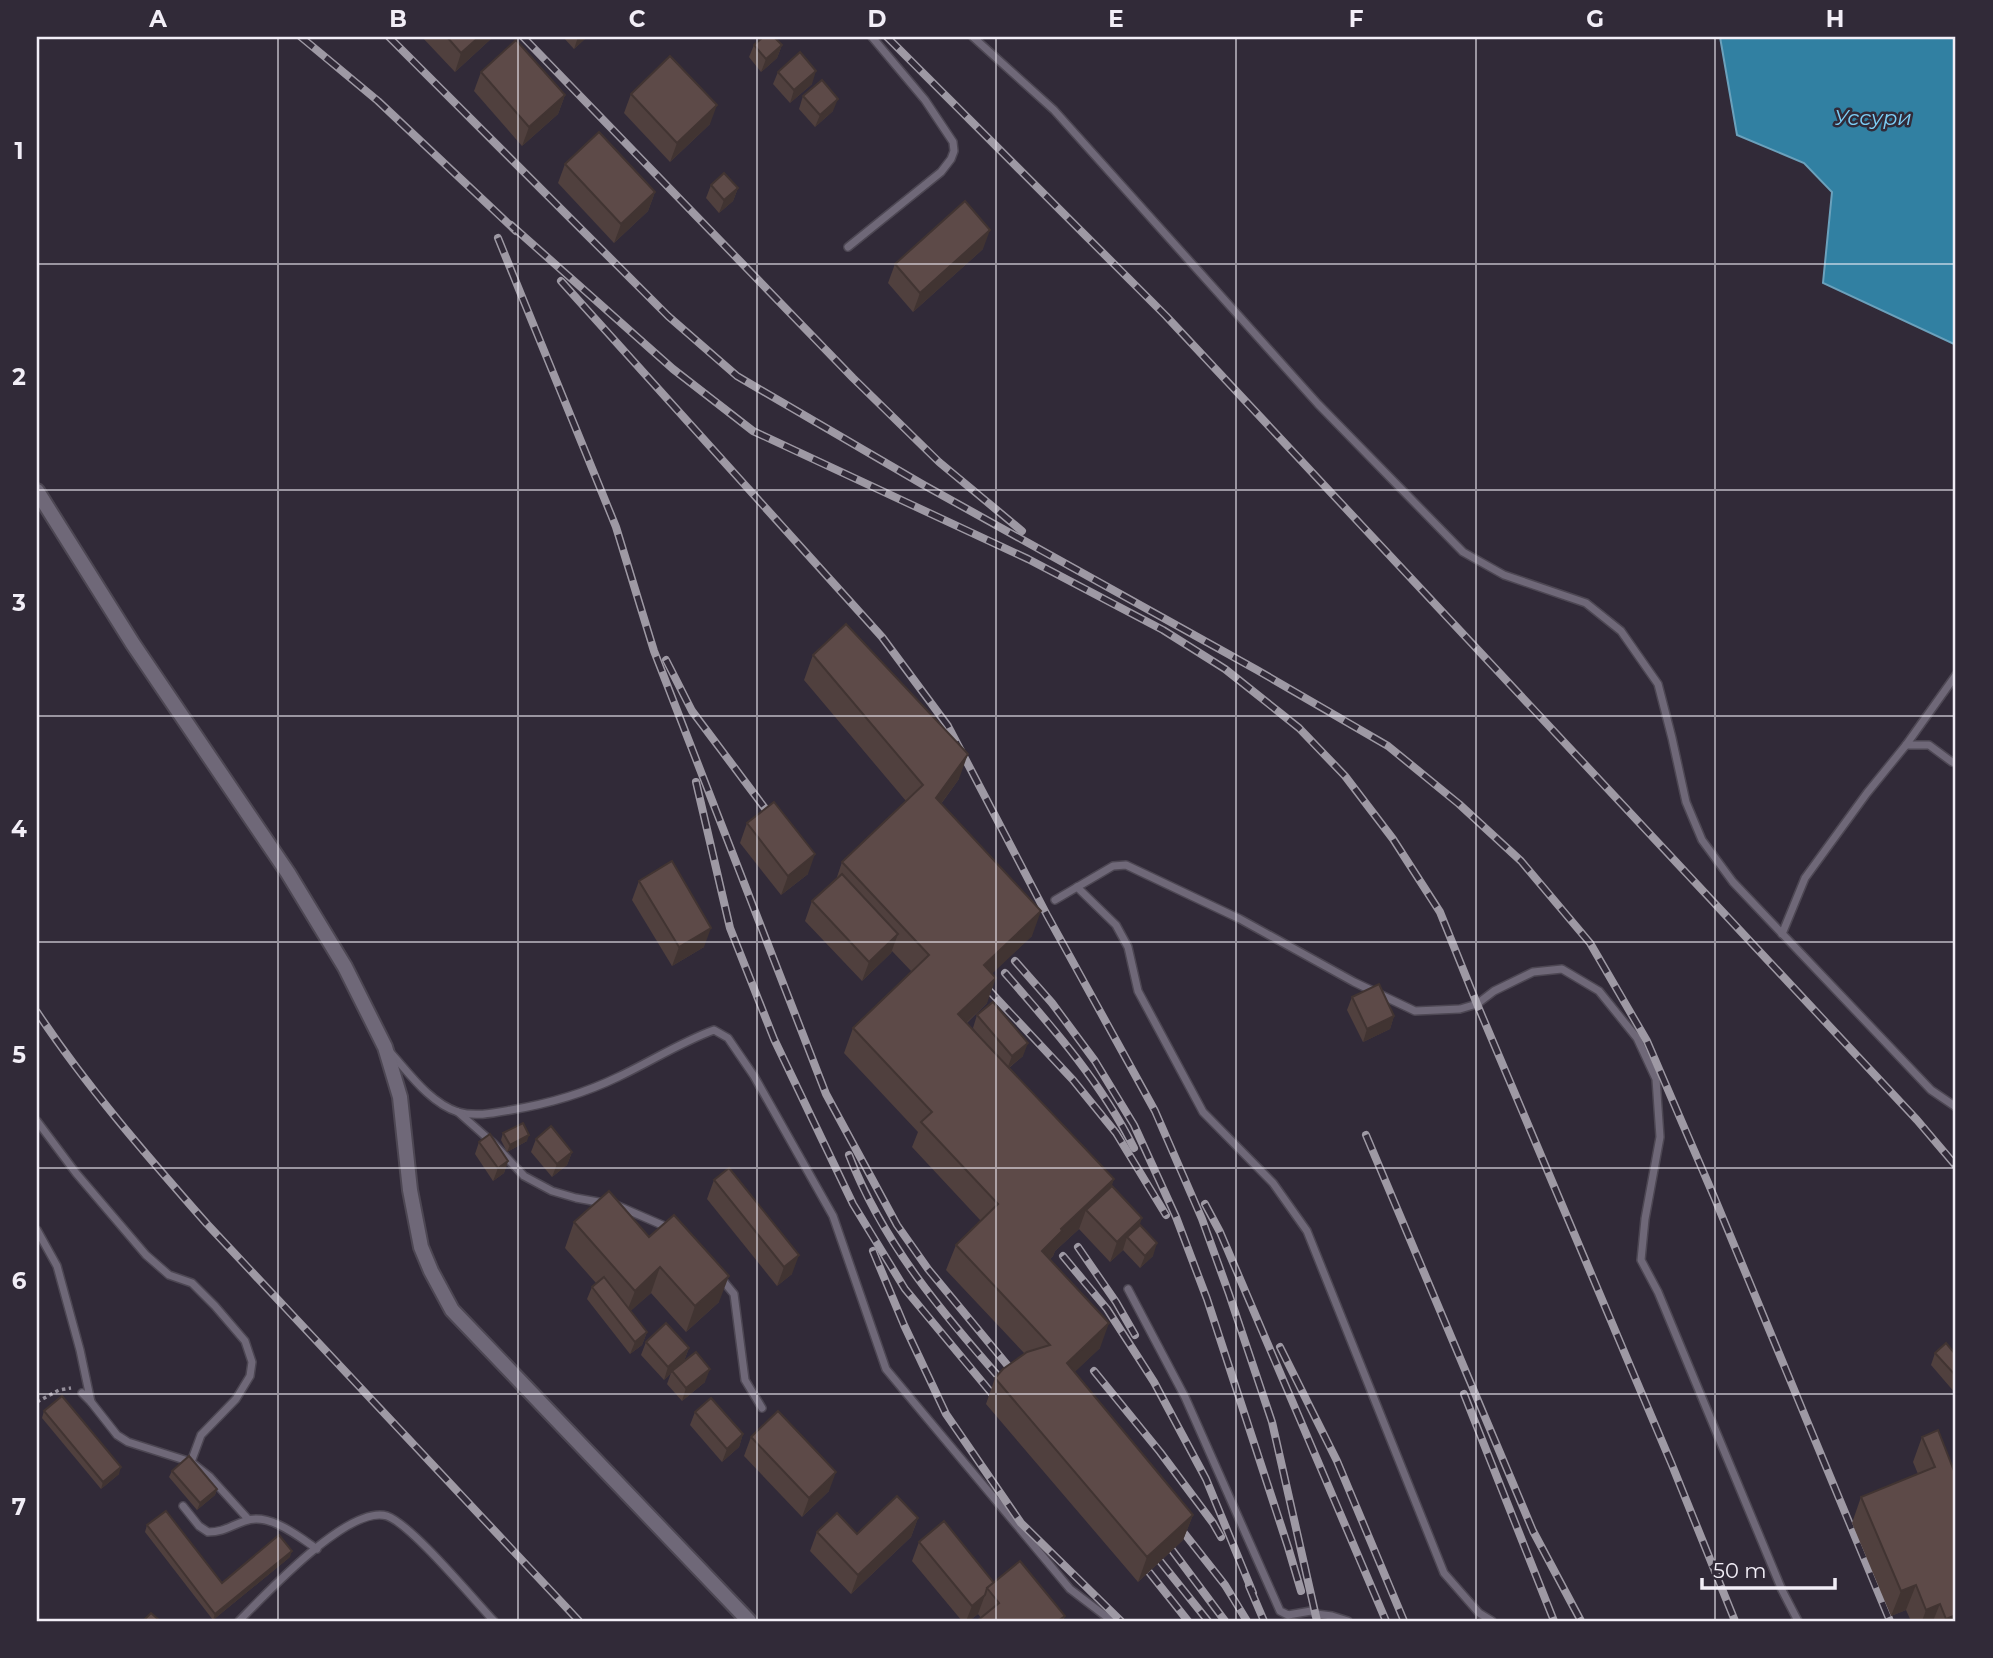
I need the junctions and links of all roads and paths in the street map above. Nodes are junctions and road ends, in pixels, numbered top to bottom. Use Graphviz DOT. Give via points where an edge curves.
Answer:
graph roads {
  1 [pos="872,37"];
  2 [pos="973,37"];
  3 [pos="848,247"];
  4 [pos="37,491"];
  5 [pos="1956,675"];
  6 [pos="1906,744"];
  7 [pos="1956,763"];
  8 [pos="1077,887"];
  9 [pos="1055,900"];
  10 [pos="1782,934"];
  11 [pos="386,1047"];
  12 [pos="1956,1107"];
  13 [pos="458,1112"];
  14 [pos="37,1121"];
  15 [pos="671,1229"];
  16 [pos="37,1230"];
  17 [pos="718,1274"];
  18 [pos="1128,1289"];
  19 [pos="82,1393"];
  20 [pos="37,1402"];
  21 [pos="90,1402"];
  22 [pos="762,1408"];
  23 [pos="191,1462"];
  24 [pos="183,1506"];
  25 [pos="248,1519"];
  26 [pos="317,1549"];
  27 [pos="1280,1611"];
  28 [pos="239,1621"];
  29 [pos="494,1621"];
  30 [pos="749,1621"];
  31 [pos="1112,1621"];
  32 [pos="1284,1621"];
  33 [pos="1348,1621"];
  34 [pos="1492,1621"];
  35 [pos="1798,1621"];
  1 -- 3 [label="lane" via="925,100 953,142 954,151 941,172"];
  2 -- 10 [label="lane" via="1054,110 1318,404 1463,552 1504,575 1587,603 1622,631 1658,684 1686,802 1702,840 1733,882"];
  4 -- 11 [label="street" via="133,644 288,873 345,967"];
  5 -- 6 [label="lane"];
  6 -- 7 [label="lane" via="1929,745"];
  6 -- 10 [label="lane" via="1805,878"];
  8 -- 9 [label="lane"];
  8 -- 34 [label="lane" via="1116,925 1128,947 1138,991 1202,1112 1273,1183 1307,1231 1444,1573 1479,1613"];
  8 -- 35 [label="lane" via="1112,866 1126,865 1415,1011 1477,1004 1533,972 1562,969 1599,991 1637,1038 1656,1079 1660,1138 1641,1260"];
  10 -- 12 [label="lane" via="1931,1090"];
  11 -- 13 [label="lane" via="429,1096"];
  11 -- 30 [label="street" via="400,1097 421,1247 452,1310"];
  13 -- 15 [label="lane" via="533,1181 576,1198 620,1206"];
  13 -- 31 [label="lane" via="490,1114 553,1100 616,1078 715,1030 728,1038 833,1216 886,1369 1070,1589"];
  14 -- 23 [label="lane" via="146,1255 169,1275 192,1283 245,1340 252,1362 250,1376 236,1399 201,1435"];
  16 -- 21 [label="lane" via="57,1266"];
  17 -- 22 [label="lane" via="734,1294 745,1380"];
  18 -- 27 [label="lane" via="1185,1397"];
  19 -- 20 [label="path" via="74,1388 59,1390"];
  19 -- 21 [label="lane"];
  21 -- 23 [label="lane" via="117,1436"];
  23 -- 25 [label="lane"];
  24 -- 25 [label="lane" via="208,1532 222,1532"];
  25 -- 26 [label="lane" via="273,1521"];
  26 -- 28 [label="lane"];
  26 -- 29 [label="lane" via="349,1524 373,1514 389,1517 415,1536"];
  27 -- 32 [label="lane"];
  27 -- 33 [label="lane" via="1288,1615 1311,1611"];
}
